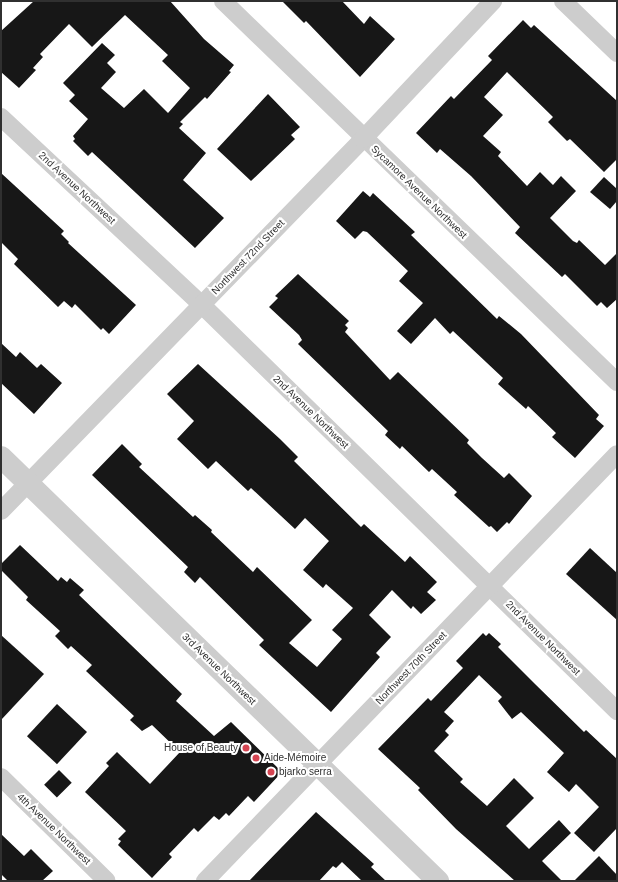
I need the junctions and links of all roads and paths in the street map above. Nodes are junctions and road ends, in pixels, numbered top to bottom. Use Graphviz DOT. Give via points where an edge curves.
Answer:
graph roads {
  1 [pos="223,1"];
  2 [pos="493,1"];
  3 [pos="564,1"];
  4 [pos="617,53"];
  5 [pos="1,117"];
  6 [pos="364,139"];
  7 [pos="202,305"];
  8 [pos="617,382"];
  9 [pos="617,454"];
  10 [pos="1,457"];
  11 [pos="27,482"];
  12 [pos="1,511"];
  13 [pos="489,585"];
  14 [pos="617,711"];
  15 [pos="318,765"];
  16 [pos="1,777"];
  17 [pos="107,881"];
  18 [pos="205,881"];
  19 [pos="438,881"];
  1 -- 6 [label="street, Sycamore Avenue Northwest"];
  2 -- 6 [label="street, Northwest 72nd Street"];
  3 -- 4 [label="street"];
  5 -- 7 [label="street, 2nd Avenue Northwest"];
  6 -- 7 [label="street, Northwest 72nd Street"];
  6 -- 8 [label="street, Sycamore Avenue Northwest"];
  7 -- 11 [label="street, Northwest 72nd Street"];
  7 -- 13 [label="street, 2nd Avenue Northwest"];
  9 -- 13 [label="street, Northwest 70th Street"];
  10 -- 11 [label="street, 3rd Avenue Northwest"];
  11 -- 12 [label="street, Northwest 72nd Street"];
  11 -- 15 [label="street, 3rd Avenue Northwest"];
  13 -- 14 [label="street, 2nd Avenue Northwest"];
  13 -- 15 [label="street, Northwest 70th Street"];
  15 -- 18 [label="street, Northwest 70th Street"];
  15 -- 19 [label="street, 3rd Avenue Northwest"];
  16 -- 17 [label="street, 4th Avenue Northwest"];
}
